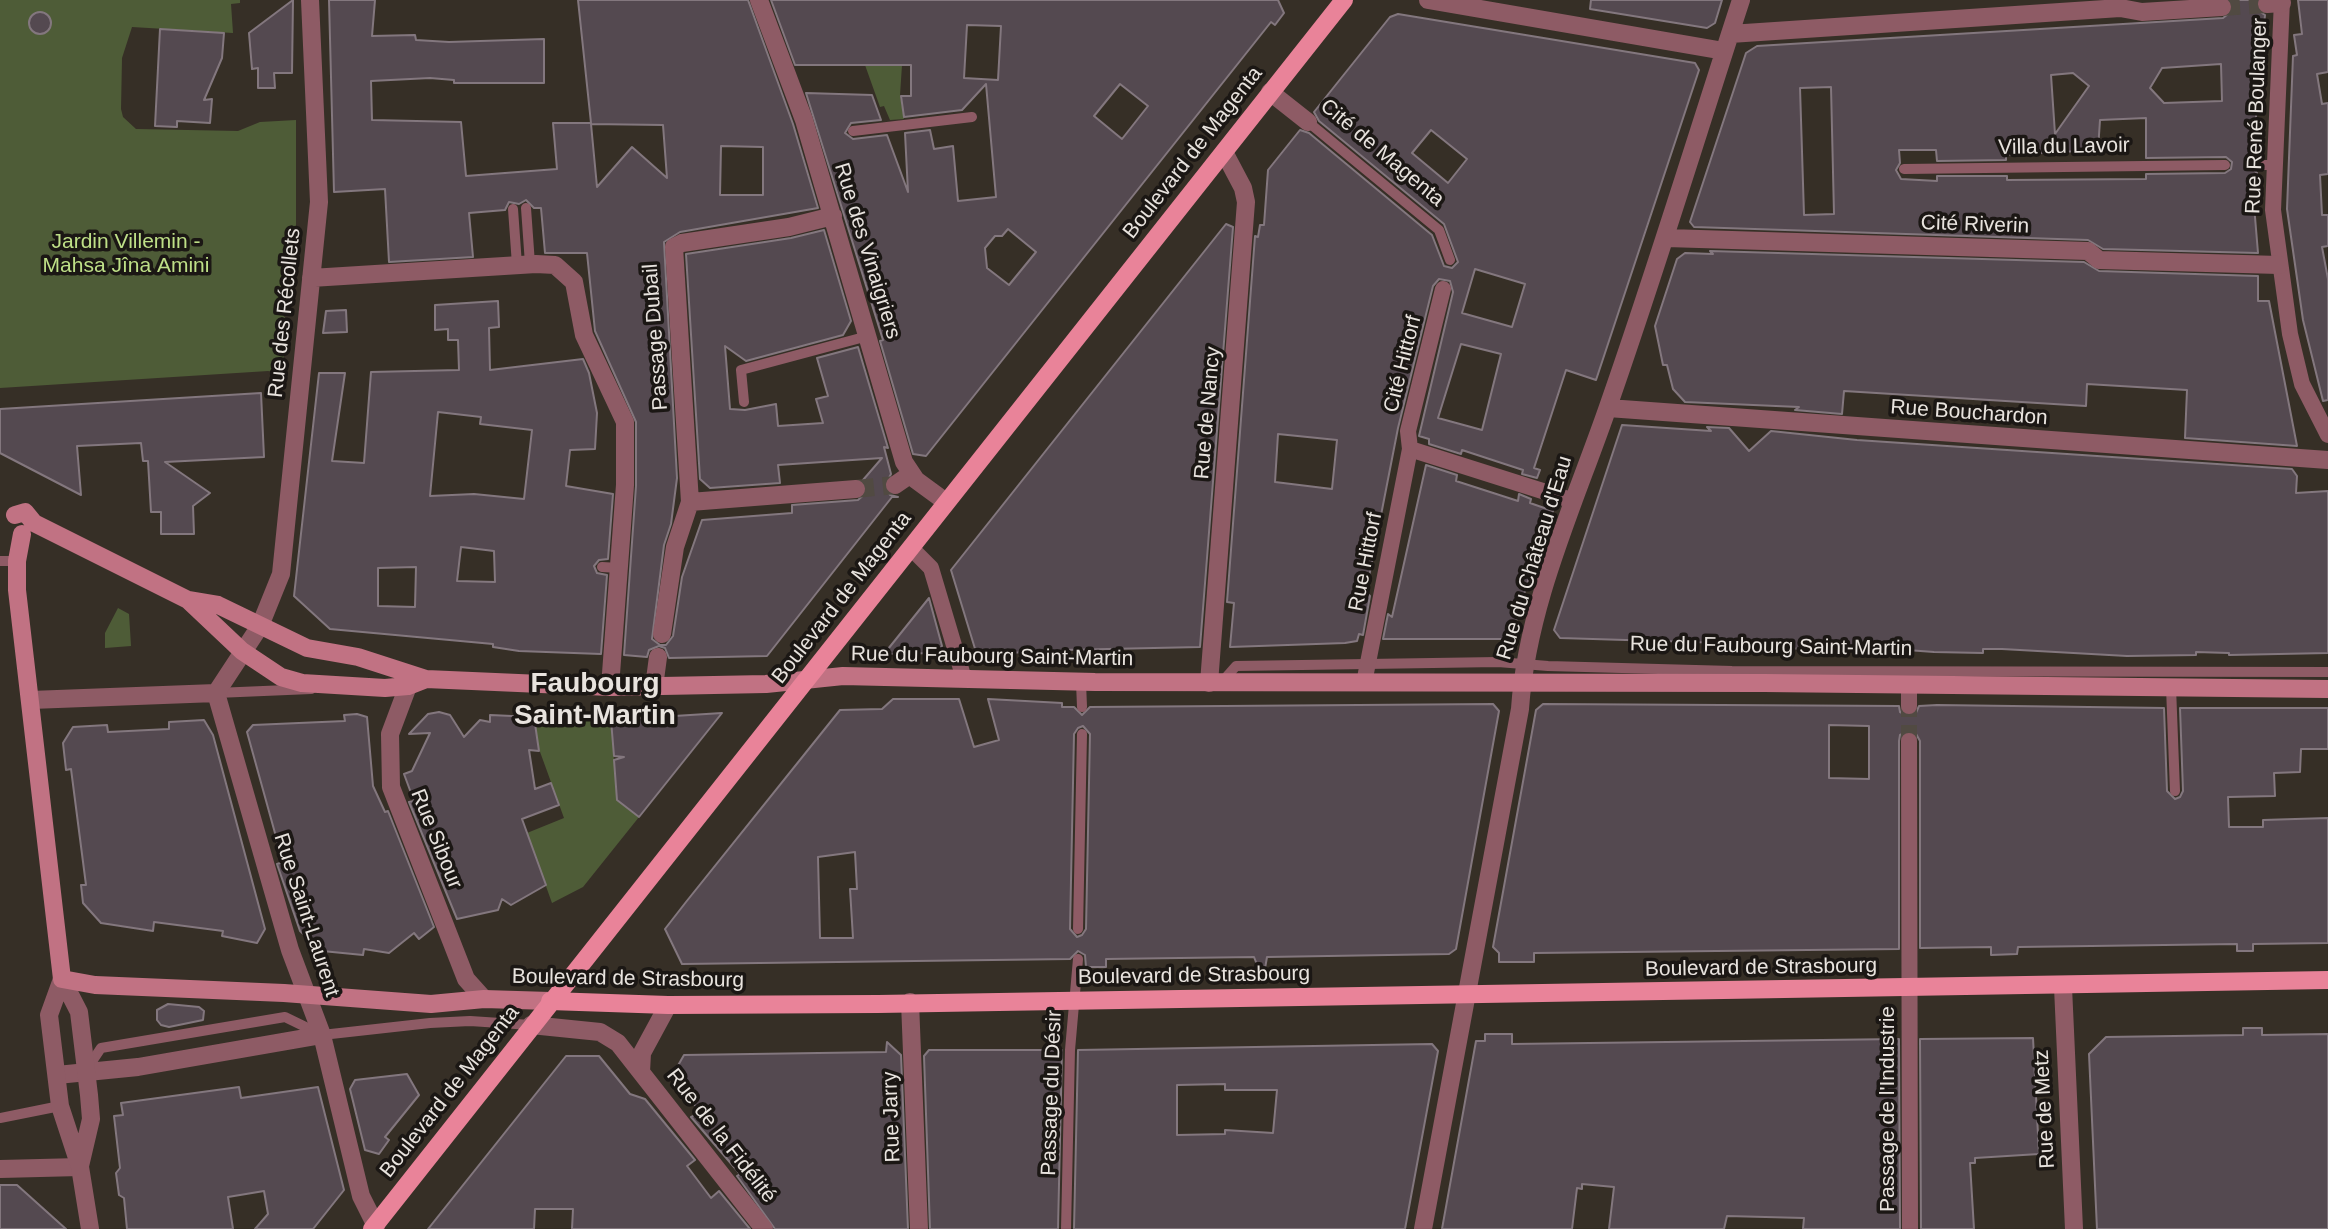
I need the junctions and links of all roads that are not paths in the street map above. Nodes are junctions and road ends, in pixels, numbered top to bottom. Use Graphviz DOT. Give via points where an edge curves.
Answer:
graph roads {
  1 [pos="310,0"];
  2 [pos="759,0"];
  3 [pos="1344,0"];
  4 [pos="1428,0"];
  5 [pos="1741,0"];
  6 [pos="2277,2"];
  7 [pos="2222,7"];
  8 [pos="1727,42"];
  9 [pos="1270,92"];
  10 [pos="972,117"];
  11 [pos="1308,122"];
  12 [pos="853,131"];
  13 [pos="1224,152"];
  14 [pos="2225,164"];
  15 [pos="2257,164"];
  16 [pos="2274,165"];
  17 [pos="1904,169"];
  18 [pos="526,208"];
  19 [pos="513,209"];
  20 [pos="832,216"];
  21 [pos="1667,238"];
  22 [pos="1450,260"];
  23 [pos="524,265"];
  24 [pos="2279,265"];
  25 [pos="311,278"];
  26 [pos="1443,289"];
  27 [pos="868,336"];
  28 [pos="744,402"];
  29 [pos="1608,408"];
  30 [pos="2328,435"];
  31 [pos="1410,449"];
  32 [pos="2328,460"];
  33 [pos="911,474"];
  34 [pos="895,485"];
  35 [pos="856,489"];
  36 [pos="1574,500"];
  37 [pos="690,502"];
  38 [pos="946,502"];
  39 [pos="8,512"];
  40 [pos="28,528"];
  41 [pos="911,548"];
  42 [pos="8,561"];
  43 [pos="188,600"];
  44 [pos="260,626"];
  45 [pos="662,634"];
  46 [pos="242,651"];
  47 [pos="658,657"];
  48 [pos="1524,663"];
  49 [pos="1368,664"];
  50 [pos="2328,672"];
  51 [pos="426,679"];
  52 [pos="807,679"];
  53 [pos="964,679"];
  54 [pos="1082,682"];
  55 [pos="1215,683"];
  56 [pos="1364,683"];
  57 [pos="1909,684"];
  58 [pos="326,685"];
  59 [pos="1522,685"];
  60 [pos="408,686"];
  61 [pos="610,687"];
  62 [pos="654,687"];
  63 [pos="2171,687"];
  64 [pos="2328,689"];
  65 [pos="216,694"];
  66 [pos="31,700"];
  67 [pos="1909,706"];
  68 [pos="1082,707"];
  69 [pos="1082,734"];
  70 [pos="1909,741"];
  71 [pos="2175,791"];
  72 [pos="1078,929"];
  73 [pos="1078,959"];
  74 [pos="62,979"];
  75 [pos="2328,981"];
  76 [pos="2063,986"];
  77 [pos="1908,989"];
  78 [pos="307,995"];
  79 [pos="1466,995"];
  80 [pos="484,999"];
  81 [pos="1075,1000"];
  82 [pos="550,1001"];
  83 [pos="910,1002"];
  84 [pos="668,1005"];
  85 [pos="531,1025"];
  86 [pos="321,1035"];
  87 [pos="86,1070"];
  88 [pos="641,1072"];
  89 [pos="57,1075"];
  90 [pos="60,1105"];
  91 [pos="0,1118"];
  92 [pos="80,1167"];
  93 [pos="0,1169"];
  94 [pos="374,1228"];
  95 [pos="90,1229"];
  96 [pos="764,1229"];
  97 [pos="919,1229"];
  98 [pos="1066,1229"];
  99 [pos="1423,1229"];
  100 [pos="1910,1229"];
  101 [pos="2074,1229"];
  1 -- 25 [label="street, Rue des Récollets" via="319,202"];
  2 -- 20 [label="street, Rue des Vinaigriers" via="816,136"];
  3 -- 9 [label="main road, Boulevard de Magenta"];
  4 -- 8 [label="street"];
  5 -- 8 [label="street, Rue du Château d'Eau"];
  6 -- 16 [label="street, Rue René Boulanger"];
  7 -- 8 [label="street" via="2141,12 2120,8"];
  8 -- 21 [label="street, Rue du Château d'Eau"];
  9 -- 11 [label="street, Cité de Magenta"];
  9 -- 13 [label="main road, Boulevard de Magenta"];
  10 -- 12 [label="lane"];
  11 -- 22 [label="lane, Cité de Magenta" via="1439,230"];
  13 -- 38 [label="main road, Boulevard de Magenta"];
  13 -- 55 [label="street, Rue de Nancy" via="1246,202"];
  14 -- 17 [label="lane, Villa du Lavoir"];
  15 -- 16 [label="lane"];
  16 -- 24 [label="street, Rue René Boulanger"];
  18 -- 23 [label="lane"];
  19 -- 23 [label="lane"];
  20 -- 27 [label="street, Rue des Vinaigriers"];
  20 -- 37 [label="street, Passage Dubail" via="674,247"];
  21 -- 24 [label="street, Cité Riverin" via="2088,251 2099,260"];
  21 -- 29 [label="street, Rue du Château d'Eau"];
  23 -- 25 [label="street"];
  23 -- 61 [label="street" via="555,265 574,282 584,335 625,422 625,485 610,567"];
  24 -- 30 [label="street, Rue René Boulanger" via="2302,384"];
  25 -- 44 [label="street, Rue des Récollets" via="281,574"];
  26 -- 31 [label="street, Cité Hittorf" via="1408,431"];
  27 -- 28 [label="lane" via="741,370"];
  27 -- 33 [label="street, Rue des Vinaigriers"];
  29 -- 32 [label="street, Rue Bouchardon"];
  29 -- 36 [label="street, Rue du Château d'Eau"];
  31 -- 36 [label="street"];
  31 -- 49 [label="street, Rue Hittorf"];
  33 -- 34 [label="street"];
  33 -- 38 [label="street, Rue des Vinaigriers"];
  35 -- 37 [label="street"];
  36 -- 48 [label="street, Rue du Château d'Eau"];
  37 -- 45 [label="street, Passage Dubail" via="675,547"];
  38 -- 41 [label="main road, Boulevard de Magenta"];
  39 -- 40 [label="main road, Rue du Faubourg Saint-Martin" via="25,512"];
  40 -- 42 [label="main road"];
  40 -- 43 [label="main road, Rue du Faubourg Saint-Martin"];
  41 -- 52 [label="main road, Boulevard de Magenta"];
  41 -- 53 [label="street" via="931,568"];
  42 -- 66 [label="main road"];
  43 -- 44 [label="main road, Rue du Faubourg Saint-Martin" via="218,605"];
  43 -- 46 [label="main road, Rue du Faubourg Saint-Martin"];
  44 -- 46 [label="street"];
  44 -- 51 [label="main road, Rue du Faubourg Saint-Martin" via="307,648 358,657"];
  46 -- 58 [label="main road, Rue du Faubourg Saint-Martin" via="281,677"];
  46 -- 65 [label="street"];
  47 -- 62 [label="street"];
  48 -- 49 [label="lane, Rue du Faubourg Saint-Martin"];
  48 -- 50 [label="lane, Rue du Faubourg Saint-Martin" via="1745,671"];
  48 -- 59 [label="street, Rue du Château d'Eau"];
  49 -- 55 [label="lane, Rue du Faubourg Saint-Martin" via="1236,666"];
  49 -- 56 [label="street, Rue Hittorf"];
  51 -- 60 [label="main road, Rue du Faubourg Saint-Martin"];
  51 -- 61 [label="main road, Rue du Faubourg Saint-Martin"];
  52 -- 53 [label="main road, Rue du Faubourg Saint-Martin"];
  52 -- 62 [label="main road, Rue du Faubourg Saint-Martin"];
  52 -- 82 [label="main road, Boulevard de Magenta"];
  53 -- 54 [label="main road, Rue du Faubourg Saint-Martin"];
  54 -- 55 [label="main road, Rue du Faubourg Saint-Martin"];
  54 -- 68 [label="lane"];
  55 -- 56 [label="main road, Rue du Faubourg Saint-Martin"];
  56 -- 59 [label="main road, Rue du Faubourg Saint-Martin"];
  57 -- 59 [label="main road, Rue du Faubourg Saint-Martin"];
  57 -- 63 [label="main road, Rue du Faubourg Saint-Martin"];
  57 -- 67 [label="street"];
  58 -- 60 [label="main road, Rue du Faubourg Saint-Martin"];
  58 -- 65 [label="lane, Rue du Faubourg Saint-Martin" via="302,691"];
  59 -- 79 [label="street, Rue du Château d'Eau"];
  60 -- 80 [label="street, Rue Sibour" via="390,734 391,787 466,979"];
  61 -- 62 [label="main road, Rue du Faubourg Saint-Martin"];
  63 -- 64 [label="main road, Rue du Faubourg Saint-Martin"];
  63 -- 71 [label="lane"];
  65 -- 66 [label="street, Rue du Faubourg Saint-Martin"];
  65 -- 78 [label="street, Rue Saint-Laurent"];
  66 -- 74 [label="main road"];
  69 -- 72 [label="lane"];
  70 -- 77 [label="street, Passage de l'Industrie"];
  73 -- 81 [label="lane, Passage du Désir"];
  74 -- 78 [label="main road, Boulevard de Strasbourg" via="95,985"];
  74 -- 87 [label="street" via="79,1012"];
  74 -- 89 [label="street" via="49,1016"];
  75 -- 76 [label="main road, Boulevard de Strasbourg"];
  76 -- 77 [label="main road, Boulevard de Strasbourg"];
  76 -- 101 [label="street, Rue de Metz"];
  77 -- 79 [label="main road, Boulevard de Strasbourg"];
  77 -- 100 [label="street, Passage de l'Industrie"];
  78 -- 80 [label="main road, Boulevard de Strasbourg" via="431,1004"];
  78 -- 86 [label="street, Rue Saint-Laurent"];
  79 -- 81 [label="main road, Boulevard de Strasbourg"];
  79 -- 99 [label="street, Rue du Château d'Eau"];
  80 -- 82 [label="main road, Boulevard de Strasbourg"];
  81 -- 83 [label="main road, Boulevard de Strasbourg"];
  81 -- 98 [label="lane, Passage du Désir"];
  82 -- 84 [label="main road, Boulevard de Strasbourg"];
  82 -- 85 [label="main road, Boulevard de Magenta"];
  83 -- 84 [label="main road, Boulevard de Strasbourg"];
  83 -- 97 [label="street, Rue Jarry"];
  84 -- 88 [label="street, Rue de la Fidélité" via="642,1053"];
  85 -- 86 [label="lane" via="441,1022"];
  85 -- 88 [label="street, Rue de la Fidélité" via="600,1032 618,1043"];
  85 -- 94 [label="main road, Boulevard de Magenta"];
  86 -- 87 [label="street" via="138,1067"];
  86 -- 87 [label="lane" via="285,1017 102,1048"];
  86 -- 94 [label="street, Rue Saint-Laurent" via="361,1196"];
  87 -- 89 [label="street"];
  87 -- 92 [label="street" via="91,1119"];
  88 -- 96 [label="street, Rue de la Fidélité"];
  89 -- 90 [label="street"];
  90 -- 91 [label="lane"];
  90 -- 92 [label="street"];
  92 -- 93 [label="street"];
  92 -- 95 [label="street"];
}
